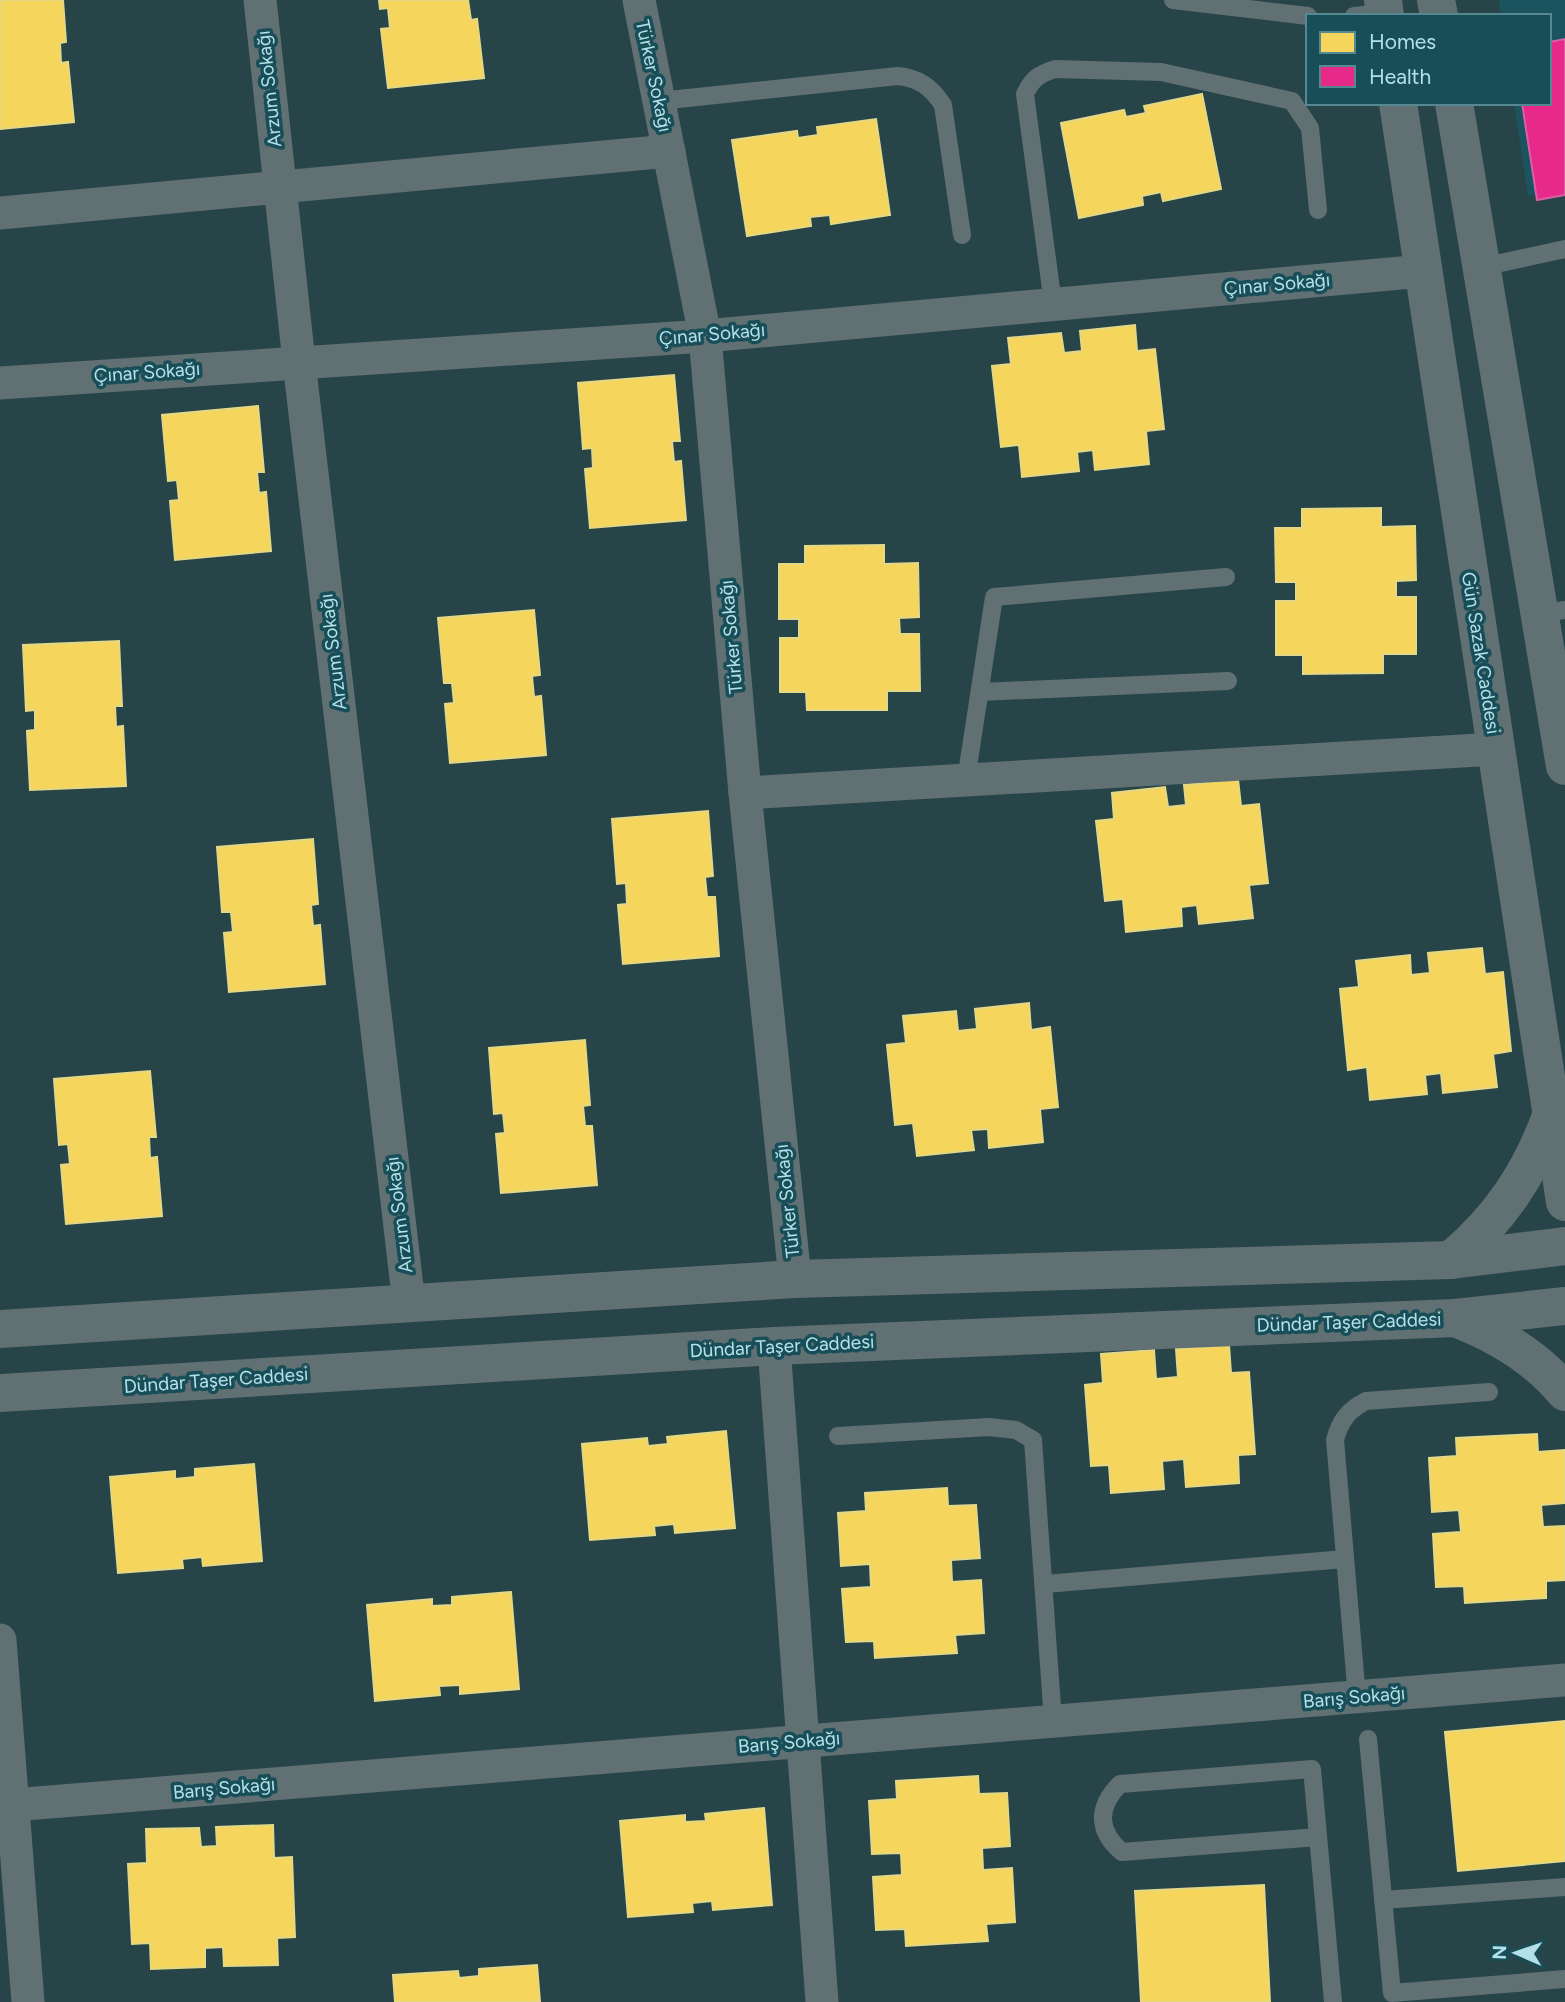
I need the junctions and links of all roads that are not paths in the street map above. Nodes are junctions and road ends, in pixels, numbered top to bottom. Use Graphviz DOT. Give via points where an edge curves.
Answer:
graph roads {
  1 [pos="260,0"];
  2 [pos="639,0"];
  3 [pos="1173,0"];
  4 [pos="1306,16"];
  5 [pos="659,101"];
  6 [pos="1398,105"];
  7 [pos="1454,105"];
  8 [pos="670,151"];
  9 [pos="279,187"];
  10 [pos="1318,210"];
  11 [pos="0,213"];
  12 [pos="962,235"];
  13 [pos="1565,249"];
  14 [pos="1482,267"];
  15 [pos="1423,271"];
  16 [pos="1053,304"];
  17 [pos="705,335"];
  18 [pos="299,362"];
  19 [pos="0,383"];
  20 [pos="1226,577"];
  21 [pos="1553,612"];
  22 [pos="1227,681"];
  23 [pos="979,692"];
  24 [pos="1496,749"];
  25 [pos="1565,765"];
  26 [pos="966,780"];
  27 [pos="745,793"];
  28 [pos="1552,1114"];
  29 [pos="1565,1202"];
  30 [pos="1565,1246"];
  31 [pos="1451,1260"];
  32 [pos="794,1279"];
  33 [pos="409,1304"];
  34 [pos="1565,1306"];
  35 [pos="1455,1318"];
  36 [pos="0,1328"];
  37 [pos="774,1346"];
  38 [pos="1489,1392"];
  39 [pos="1565,1392"];
  40 [pos="0,1393"];
  41 [pos="838,1436"];
  42 [pos="1345,1559"];
  43 [pos="1045,1584"];
  44 [pos="0,1640"];
  45 [pos="1565,1680"];
  46 [pos="1357,1697"];
  47 [pos="1053,1721"];
  48 [pos="1368,1739"];
  49 [pos="803,1741"];
  50 [pos="12,1805"];
  51 [pos="1318,1837"];
  52 [pos="1565,1887"];
  53 [pos="1383,1900"];
  54 [pos="1565,1979"];
  55 [pos="28,2002"];
  56 [pos="822,2002"];
  57 [pos="1333,2002"];
  1 -- 9 [label="street, Arzum Sokağı"];
  2 -- 5 [label="street, Türker Sokağı"];
  3 -- 4 [label="lane"];
  5 -- 8 [label="street, Türker Sokağı"];
  5 -- 12 [label="lane" via="911,77 943,105"];
  6 -- 15 [label="street, Gün Sazak Caddesi"];
  7 -- 14 [label="street"];
  8 -- 9 [label="street"];
  8 -- 17 [label="street, Türker Sokağı"];
  9 -- 11 [label="street"];
  9 -- 18 [label="street, Arzum Sokağı"];
  10 -- 16 [label="lane" via="1310,128 1292,101 1161,72 1055,69 1040,74 1025,94"];
  13 -- 14 [label="lane"];
  14 -- 21 [label="street"];
  15 -- 16 [label="street, Çınar Sokağı"];
  15 -- 24 [label="street, Gün Sazak Caddesi"];
  16 -- 17 [label="street, Çınar Sokağı"];
  17 -- 18 [label="street, Çınar Sokağı"];
  17 -- 27 [label="street, Türker Sokağı"];
  18 -- 19 [label="street, Çınar Sokağı"];
  18 -- 33 [label="street, Arzum Sokağı"];
  20 -- 23 [label="lane" via="993,597"];
  21 -- 25 [label="street"];
  22 -- 23 [label="lane"];
  23 -- 26 [label="lane"];
  24 -- 26 [label="street"];
  24 -- 28 [label="street, Gün Sazak Caddesi"];
  26 -- 27 [label="street"];
  27 -- 32 [label="street, Türker Sokağı"];
  28 -- 29 [label="street, Gün Sazak Caddesi"];
  28 -- 31 [label="street" via="1511,1197"];
  30 -- 31 [label="street"];
  31 -- 32 [label="street"];
  32 -- 33 [label="street"];
  33 -- 36 [label="street"];
  34 -- 35 [label="street, Dündar Taşer Caddesi"];
  35 -- 37 [label="street, Dündar Taşer Caddesi"];
  35 -- 39 [label="street" via="1510,1344"];
  37 -- 40 [label="street, Dündar Taşer Caddesi"];
  37 -- 49 [label="street"];
  38 -- 42 [label="lane" via="1366,1401 1345,1416 1335,1440"];
  41 -- 43 [label="lane" via="989,1427 1016,1430 1033,1440"];
  42 -- 43 [label="lane"];
  42 -- 46 [label="lane"];
  43 -- 47 [label="lane"];
  44 -- 50 [label="street"];
  45 -- 46 [label="street, Barış Sokağı"];
  46 -- 47 [label="street, Barış Sokağı"];
  47 -- 49 [label="street, Barış Sokağı"];
  48 -- 53 [label="lane"];
  49 -- 50 [label="street, Barış Sokağı"];
  49 -- 56 [label="street"];
  50 -- 55 [label="street"];
  51 -- 51 [label="lane" via="1312,1769 1120,1784 1104,1806 1105,1833 1122,1852"];
  51 -- 57 [label="lane"];
  52 -- 53 [label="lane"];
  53 -- 54 [label="lane" via="1392,1993"];
}
